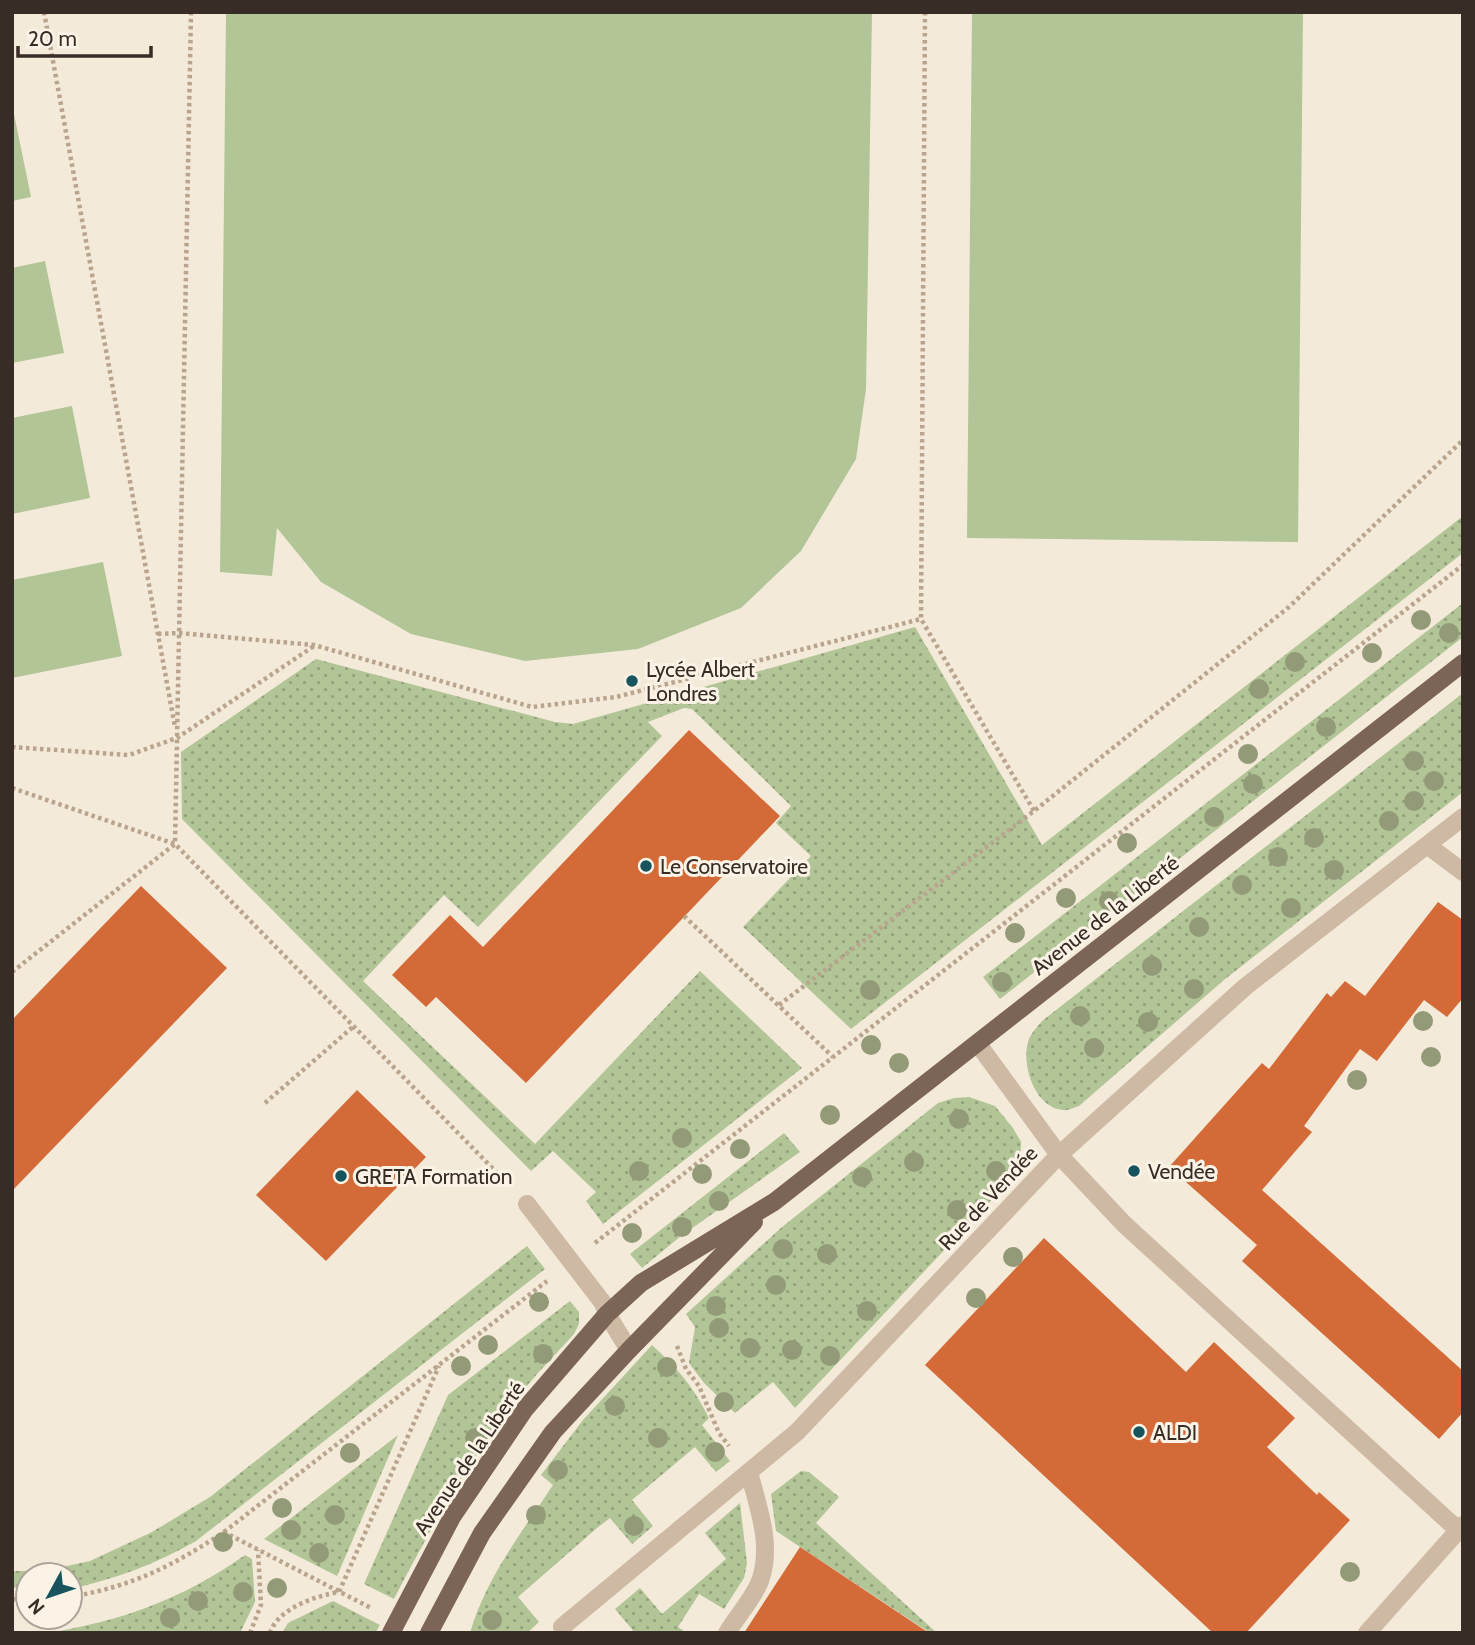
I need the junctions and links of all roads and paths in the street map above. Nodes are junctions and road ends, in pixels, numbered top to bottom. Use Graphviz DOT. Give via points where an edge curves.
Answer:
graph roads {
  1 [pos="44,12"];
  2 [pos="191,12"];
  3 [pos="926,12"];
  4 [pos="1463,440"];
  5 [pos="1463,565"];
  6 [pos="921,619"];
  7 [pos="179,633"];
  8 [pos="158,634"];
  9 [pos="314,645"];
  10 [pos="1463,663"];
  11 [pos="177,738"];
  12 [pos="12,747"];
  13 [pos="12,788"];
  14 [pos="1034,811"];
  15 [pos="1463,817"];
  16 [pos="175,844"];
  17 [pos="1427,845"];
  18 [pos="1463,872"];
  19 [pos="684,916"];
  20 [pos="12,971"];
  21 [pos="779,1005"];
  22 [pos="354,1026"];
  23 [pos="978,1044"];
  24 [pos="833,1057"];
  25 [pos="265,1103"];
  26 [pos="1059,1155"];
  27 [pos="774,1202"];
  28 [pos="527,1204"];
  29 [pos="572,1262"];
  30 [pos="607,1314"];
  31 [pos="629,1350"];
  32 [pos="439,1365"];
  33 [pos="685,1368"];
  34 [pos="749,1472"];
  35 [pos="1460,1527"];
  36 [pos="224,1532"];
  37 [pos="258,1550"];
  38 [pos="339,1592"];
  39 [pos="84,1594"];
  40 [pos="562,1627"];
  41 [pos="250,1633"];
  42 [pos="270,1633"];
  43 [pos="391,1633"];
  44 [pos="429,1633"];
  45 [pos="727,1633"];
  46 [pos="1367,1633"];
  1 -- 8 [label="path"];
  2 -- 7 [label="path"];
  3 -- 6 [label="path"];
  4 -- 14 [label="path" via="1289,607"];
  5 -- 24 [label="path"];
  6 -- 9 [label="path" via="616,697 532,707"];
  6 -- 14 [label="path"];
  7 -- 8 [label="path"];
  7 -- 9 [label="path"];
  7 -- 11 [label="path"];
  8 -- 11 [label="path"];
  9 -- 11 [label="path"];
  10 -- 23 [label="main road, Avenue de la Liberté"];
  11 -- 12 [label="path" via="129,755"];
  11 -- 16 [label="path"];
  13 -- 16 [label="path"];
  14 -- 21 [label="path"];
  15 -- 17 [label="street, Rue de Vendée"];
  16 -- 20 [label="path"];
  16 -- 22 [label="path"];
  17 -- 18 [label="street"];
  17 -- 26 [label="street, Rue de Vendée" via="1245,987"];
  19 -- 21 [label="path"];
  21 -- 24 [label="path"];
  22 -- 25 [label="path"];
  22 -- 28 [label="path"];
  23 -- 26 [label="street"];
  23 -- 27 [label="main road, Avenue de la Liberté"];
  24 -- 29 [label="path"];
  26 -- 34 [label="street, Rue de Vendée" via="797,1432"];
  26 -- 35 [label="street" via="1124,1224"];
  27 -- 30 [label="main road, Avenue de la Liberté" via="641,1283"];
  27 -- 31 [label="main road, Avenue de la Liberté"];
  28 -- 29 [label="street"];
  29 -- 30 [label="street"];
  29 -- 32 [label="path"];
  30 -- 31 [label="street"];
  30 -- 43 [label="main road, Avenue de la Liberté" via="525,1409 452,1517"];
  31 -- 44 [label="main road, Avenue de la Liberté" via="553,1432 482,1534"];
  32 -- 36 [label="path"];
  32 -- 38 [label="path"];
  33 -- 34 [label="path" via="699,1386 719,1433"];
  34 -- 40 [label="street, Rue de Vendée"];
  34 -- 45 [label="street" via="765,1535 765,1558 759,1582"];
  35 -- 46 [label="street"];
  36 -- 37 [label="path"];
  36 -- 39 [label="path" via="142,1579"];
  37 -- 38 [label="path"];
  37 -- 41 [label="path" via="261,1605"];
  38 -- 42 [label="path" via="321,1595 281,1615"];
}
